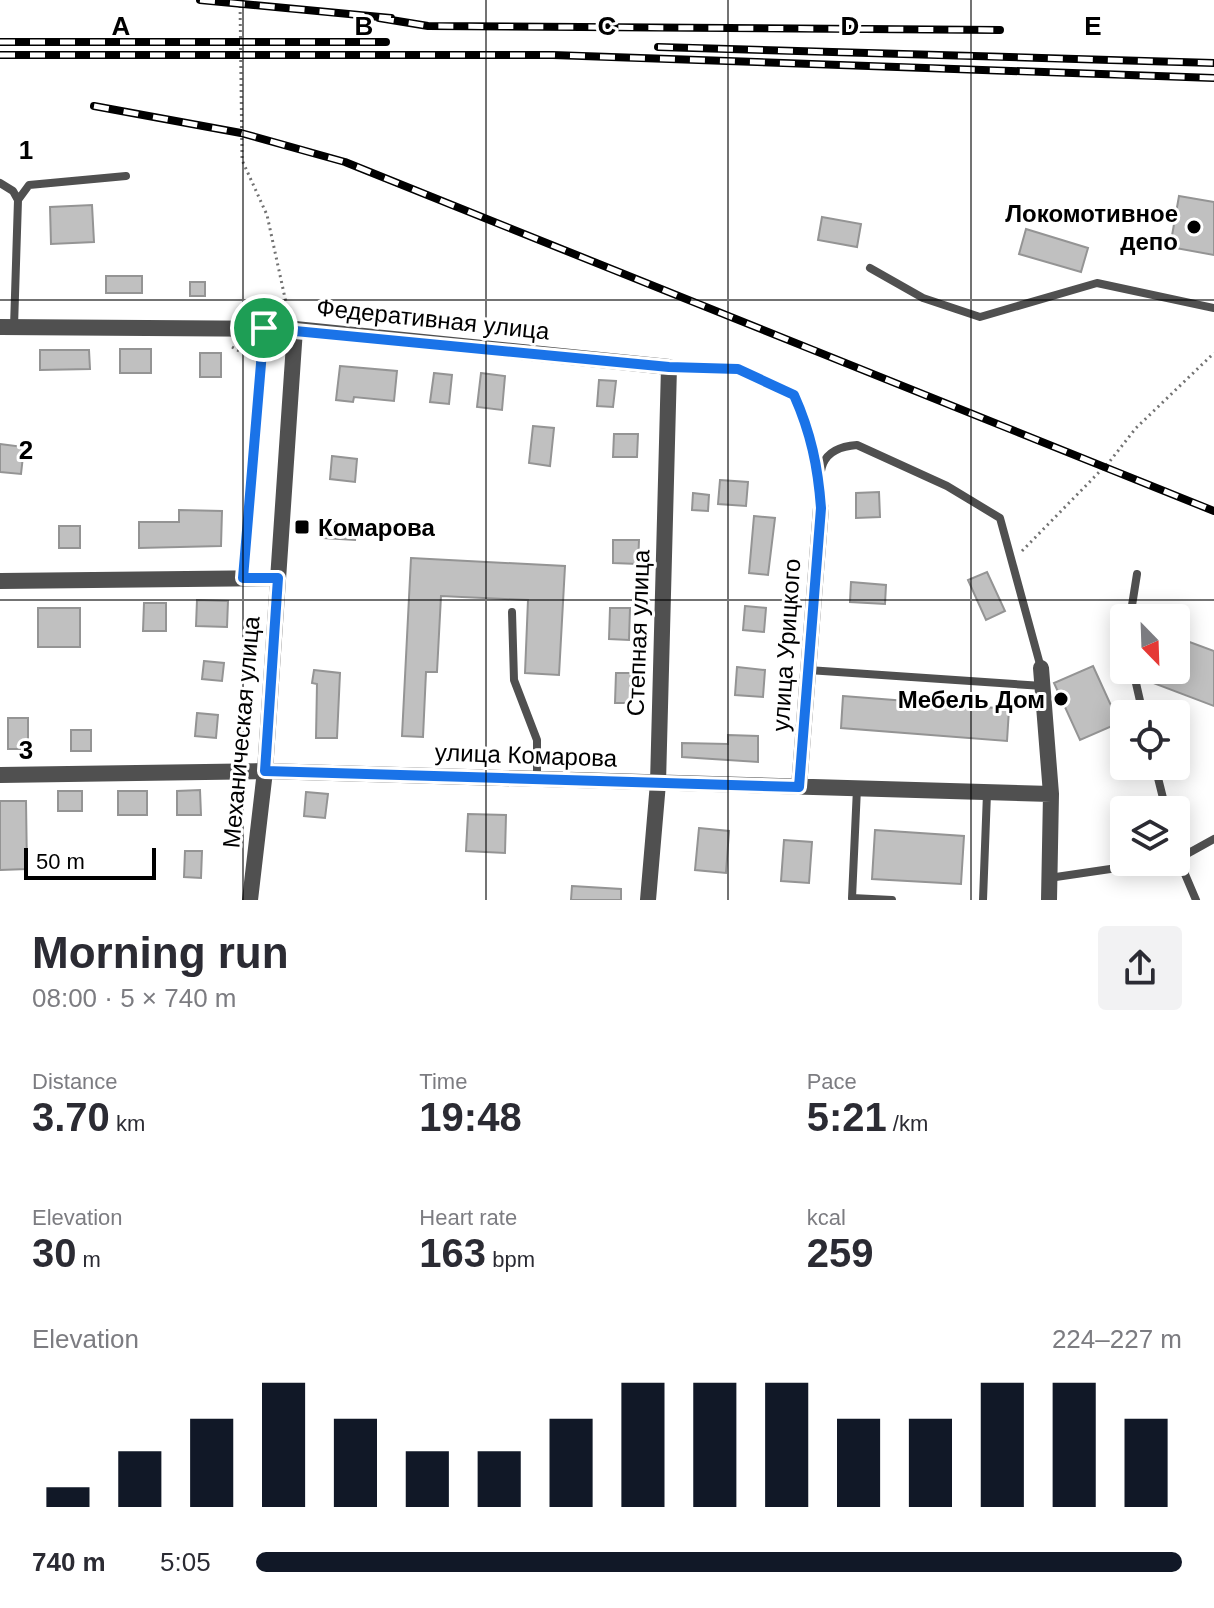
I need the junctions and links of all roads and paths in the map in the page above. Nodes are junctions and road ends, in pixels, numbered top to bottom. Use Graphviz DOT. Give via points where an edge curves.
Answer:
graph roads {
  1 [pos="240,0"];
  2 [pos="126,176"];
  3 [pos="0,183"];
  4 [pos="18,200"];
  5 [pos="870,268"];
  6 [pos="1214,308"];
  7 [pos="7,327"];
  8 [pos="264,328"];
  9 [pos="295,329"];
  10 [pos="225,346"];
  11 [pos="1214,353"];
  12 [pos="263,364"];
  13 [pos="669,367"];
  14 [pos="818,469"];
  15 [pos="821,508"];
  16 [pos="1012,561"];
  17 [pos="1137,574"];
  18 [pos="243,578"];
  19 [pos="278,578"];
  20 [pos="0,581"];
  21 [pos="1132,604"];
  22 [pos="512,612"];
  23 [pos="1041,668"];
  24 [pos="808,670"];
  25 [pos="1043,686"];
  26 [pos="265,771"];
  27 [pos="0,775"];
  28 [pos="537,779"];
  29 [pos="658,783"];
  30 [pos="799,787"];
  31 [pos="857,788"];
  32 [pos="987,792"];
  33 [pos="1051,794"];
  34 [pos="1214,839"];
  35 [pos="1190,851"];
  36 [pos="1110,869"];
  37 [pos="1185,876"];
  38 [pos="1049,878"];
  39 [pos="250,900"];
  40 [pos="648,900"];
  41 [pos="892,900"];
  42 [pos="983,900"];
  43 [pos="1049,900"];
  44 [pos="1196,900"];
  1 -- 8 [label="path" via="242,160 267,215 289,315 265,318"];
  2 -- 4 [label="lane" via="29,185"];
  3 -- 4 [label="lane"];
  4 -- 7 [label="lane"];
  5 -- 6 [label="lane" via="923,298 980,317 1097,283"];
  7 -- 8 [label="street, Федеративная улица"];
  8 -- 9 [label="street, Федеративная улица"];
  8 -- 12 [label="path"];
  9 -- 13 [label="street, Федеративная улица"];
  9 -- 19 [label="street, Механическая улица"];
  10 -- 12 [label="path" via="239,348"];
  11 -- 16 [label="path"];
  12 -- 18 [label="path"];
  13 -- 14 [label="path" via="738,369 794,395"];
  13 -- 29 [label="street, Степная улица"];
  14 -- 15 [label="lane"];
  14 -- 16 [label="lane" via="829,454 857,445 947,486 1000,518"];
  15 -- 24 [label="street, улица Урицкого"];
  16 -- 23 [label="lane"];
  17 -- 21 [label="lane"];
  18 -- 19 [label="street"];
  18 -- 20 [label="street"];
  19 -- 26 [label="street, Механическая улица"];
  22 -- 28 [label="lane" via="514,680 537,740"];
  23 -- 25 [label="street"];
  24 -- 25 [label="lane"];
  24 -- 30 [label="street, улица Урицкого"];
  25 -- 33 [label="street"];
  26 -- 27 [label="street, улица Комарова"];
  26 -- 28 [label="street, улица Комарова"];
  26 -- 39 [label="street, Механическая улица"];
  28 -- 29 [label="street, улица Комарова"];
  29 -- 30 [label="street, улица Комарова"];
  29 -- 40 [label="street, Степная улица"];
  30 -- 31 [label="street, улица Комарова"];
  31 -- 32 [label="street, улица Комарова"];
  31 -- 41 [label="lane" via="852,898"];
  32 -- 33 [label="street, улица Комарова"];
  32 -- 42 [label="lane"];
  33 -- 38 [label="street"];
  34 -- 35 [label="lane"];
  36 -- 38 [label="lane"];
  37 -- 44 [label="lane"];
  38 -- 43 [label="street"];
}
